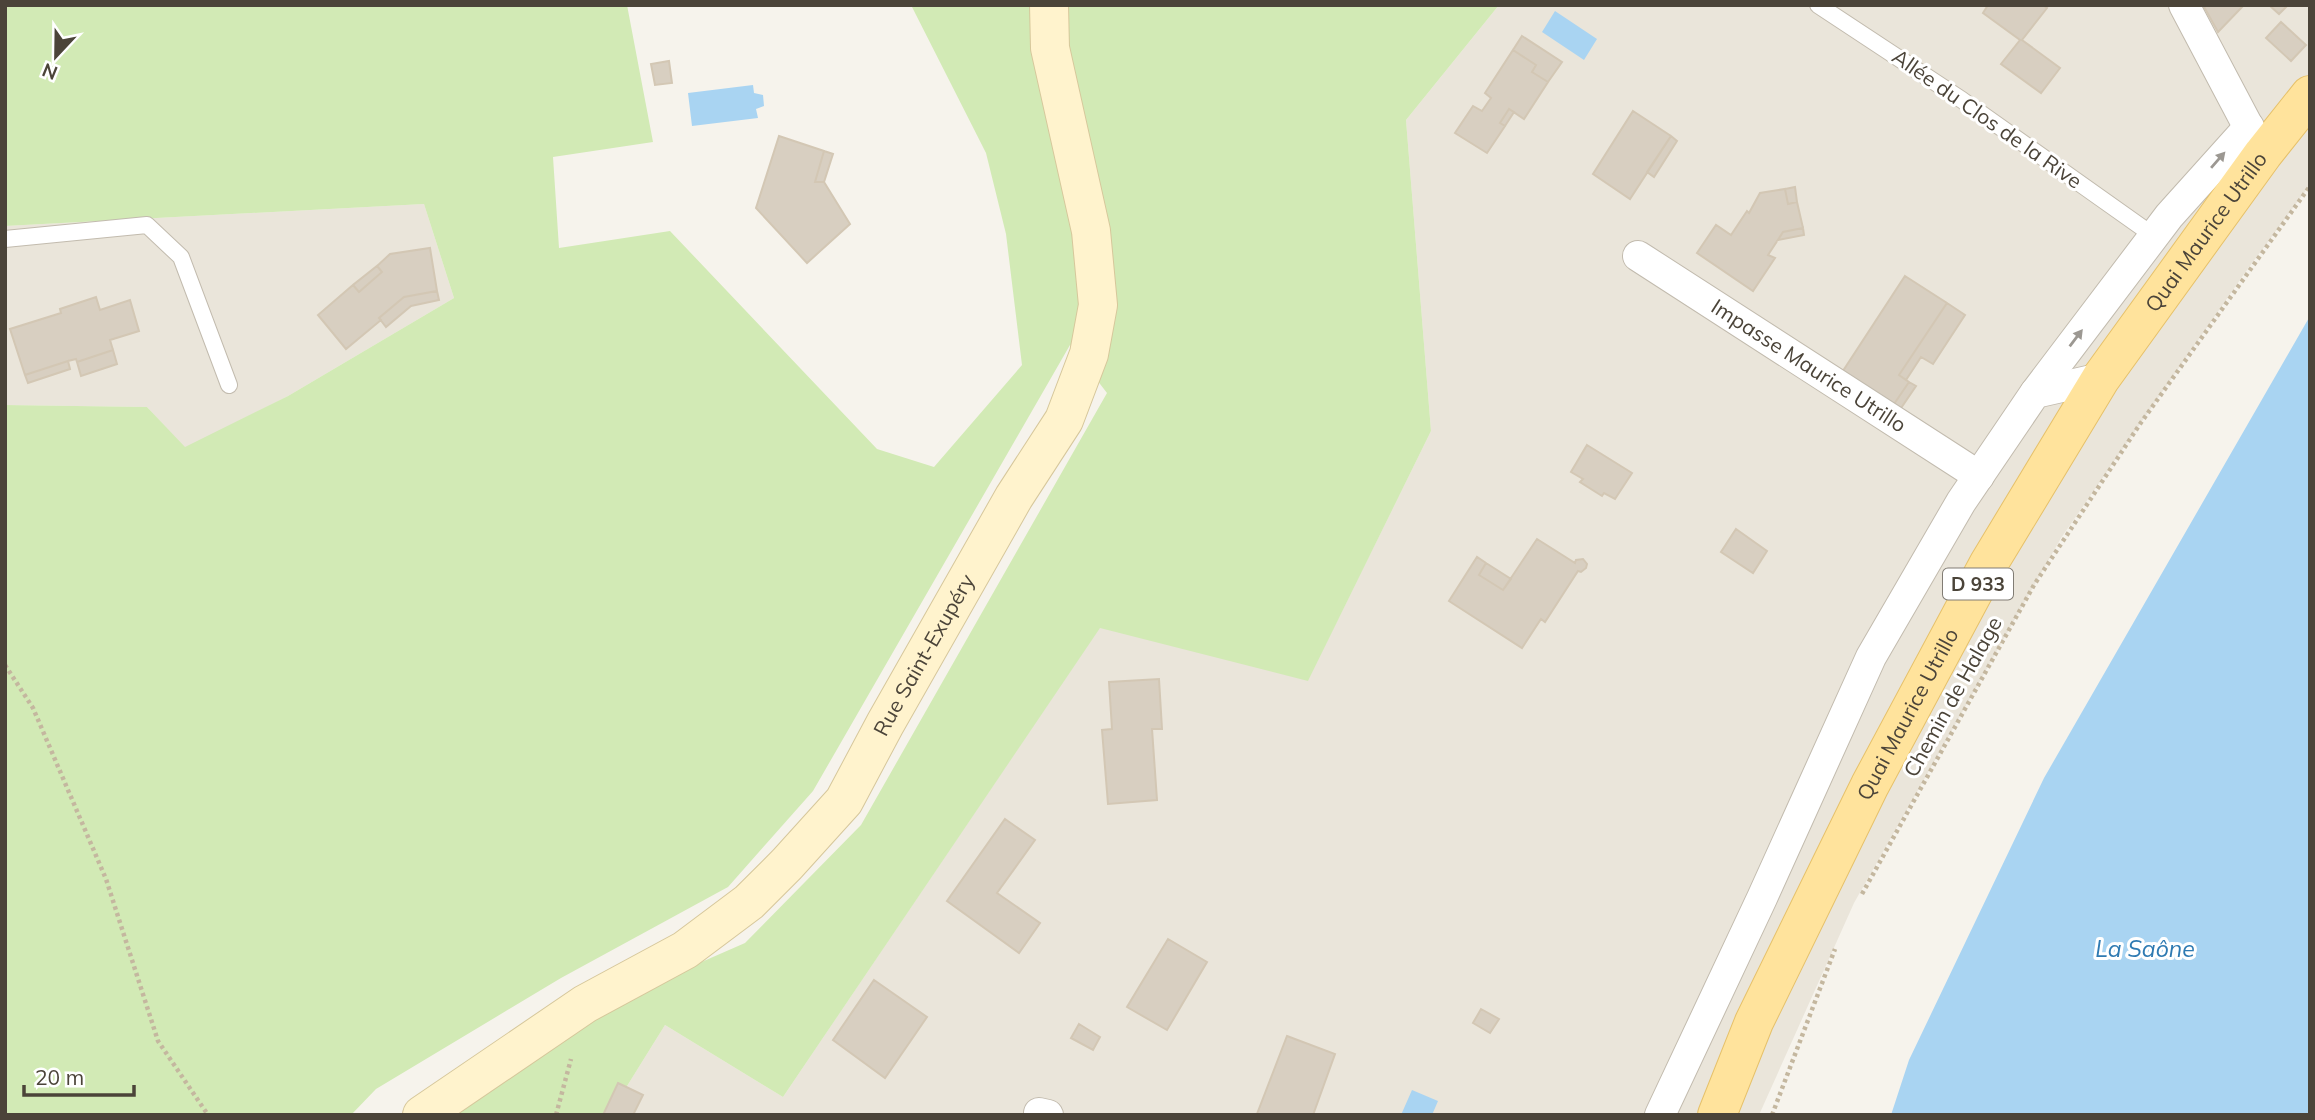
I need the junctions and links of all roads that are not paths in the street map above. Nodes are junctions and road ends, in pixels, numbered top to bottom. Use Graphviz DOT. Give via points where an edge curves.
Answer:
graph roads {
  1 [pos="1049,5"];
  2 [pos="1818,5"];
  3 [pos="2184,5"];
  4 [pos="2310,95"];
  5 [pos="2256,141"];
  6 [pos="2154,236"];
  7 [pos="5,239"];
  8 [pos="1638,256"];
  9 [pos="2101,378"];
  10 [pos="229,385"];
  11 [pos="2035,393"];
  12 [pos="1979,476"];
  13 [pos="422,1115"];
  14 [pos="1660,1115"];
  15 [pos="1717,1115"];
  1 -- 13 [label="street, Rue Saint-Exupéry" via="1050,48 1091,230 1098,304 1089,354 1063,420 1014,497 844,800 787,864 749,902 685,950 585,1004"];
  2 -- 6 [label="lane, Allée du Clos de la Rive"];
  3 -- 5 [label="street"];
  4 -- 5 [label="main road, Quai Maurice Utrillo / D 933"];
  6 -- 5 [label="street, one-way" via="2185,197"];
  5 -- 9 [label="main road, Quai Maurice Utrillo / D 933"];
  11 -- 6 [label="street, one-way"];
  7 -- 10 [label="lane" via="147,225 181,257"];
  8 -- 12 [label="street, Impasse Maurice Utrillo"];
  9 -- 11 [label="street"];
  9 -- 15 [label="main road, Quai Maurice Utrillo / D 933" via="1989,563 1870,785 1754,1022"];
  11 -- 12 [label="street"];
  12 -- 14 [label="street" via="1871,657"];
}
